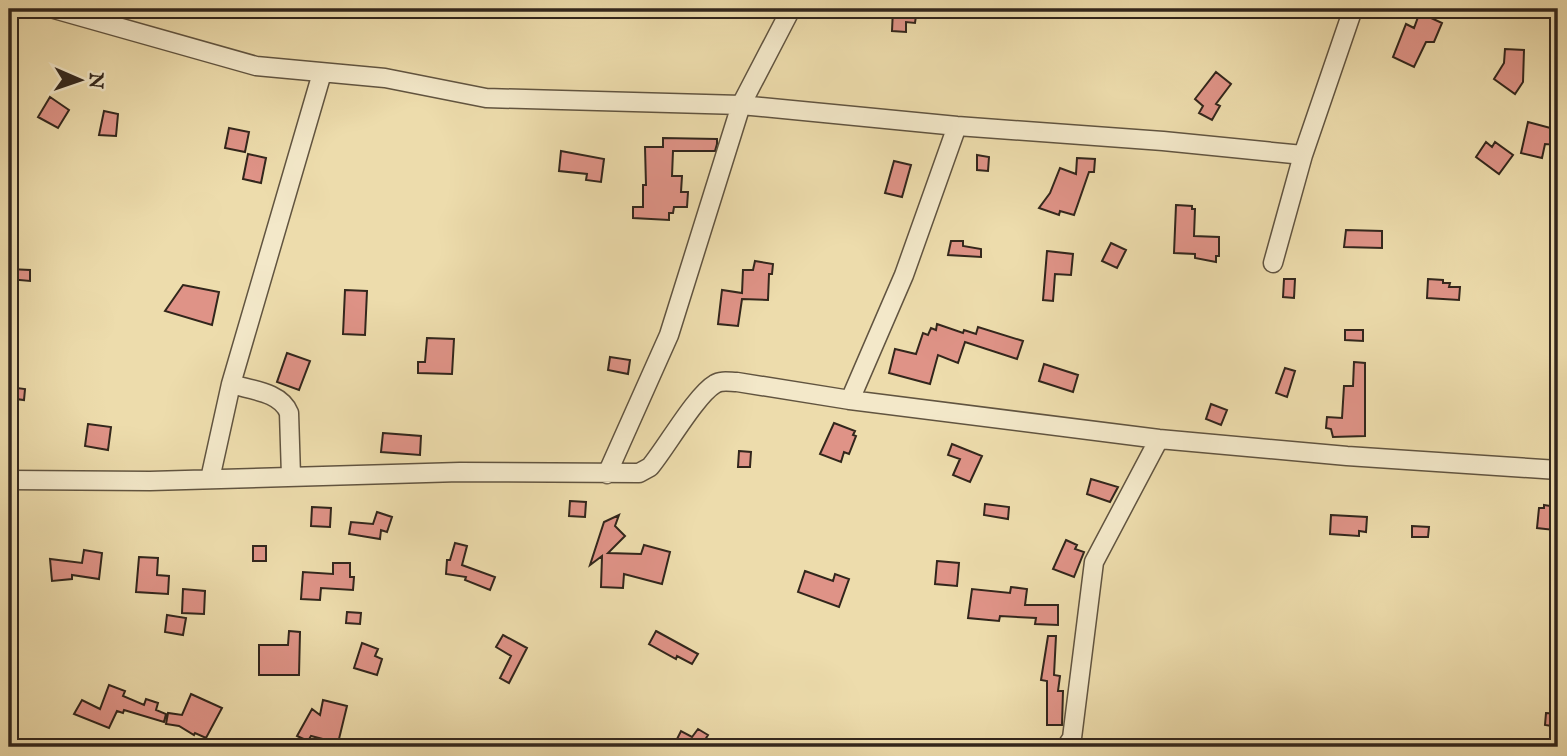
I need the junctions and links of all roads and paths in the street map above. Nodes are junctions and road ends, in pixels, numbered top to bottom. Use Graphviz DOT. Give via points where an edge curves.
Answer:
graph roads {
  1 [pos="54,9"];
  2 [pos="791,9"];
  3 [pos="1353,9"];
  4 [pos="322,73"];
  5 [pos="741,105"];
  6 [pos="957,126"];
  7 [pos="1303,155"];
  8 [pos="1273,263"];
  9 [pos="231,384"];
  10 [pos="850,400"];
  11 [pos="1159,439"];
  12 [pos="1558,470"];
  13 [pos="607,474"];
  14 [pos="291,476"];
  15 [pos="210,479"];
  16 [pos="9,480"];
  17 [pos="1066,747"];
  1 -- 4 [label="street" via="256,66"];
  2 -- 5 [label="street"];
  3 -- 7 [label="street"];
  4 -- 5 [label="street" via="385,78 515,101"];
  4 -- 9 [label="street"];
  5 -- 6 [label="street"];
  5 -- 13 [label="street" via="677,314"];
  6 -- 7 [label="street"];
  6 -- 10 [label="street" via="904,275"];
  7 -- 8 [label="street"];
  9 -- 14 [label="street" via="278,398 286,405"];
  9 -- 15 [label="street"];
  10 -- 11 [label="street"];
  10 -- 13 [label="street" via="719,382 697,402 649,467 639,473"];
  11 -- 12 [label="street"];
  11 -- 17 [label="street" via="1090,574 1072,738"];
  13 -- 14 [label="street"];
  14 -- 15 [label="street"];
  15 -- 16 [label="street"];
}
